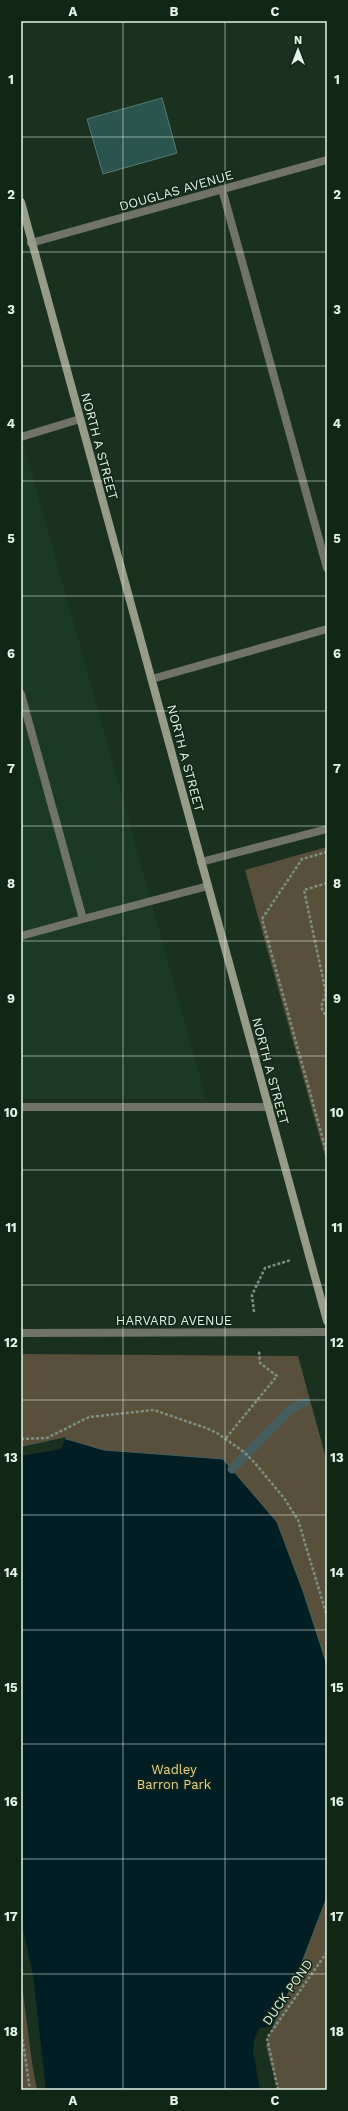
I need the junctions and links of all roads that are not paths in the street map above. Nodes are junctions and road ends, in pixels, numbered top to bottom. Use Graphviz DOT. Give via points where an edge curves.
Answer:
graph roads {
  1 [pos="327,160"];
  2 [pos="222,189"];
  3 [pos="21,202"];
  4 [pos="31,243"];
  5 [pos="80,419"];
  6 [pos="21,437"];
  7 [pos="327,568"];
  8 [pos="327,629"];
  9 [pos="152,679"];
  10 [pos="21,694"];
  11 [pos="327,829"];
  12 [pos="201,862"];
  13 [pos="208,886"];
  14 [pos="83,919"];
  15 [pos="21,936"];
  16 [pos="21,1107"];
  17 [pos="269,1107"];
  18 [pos="327,1321"];
  19 [pos="327,1332"];
  20 [pos="21,1333"];
  1 -- 2 [label="street, DOUGLAS AVENUE"];
  2 -- 4 [label="street, DOUGLAS AVENUE"];
  2 -- 7 [label="street"];
  3 -- 4 [label="main road, NORTH A STREET"];
  4 -- 5 [label="main road, NORTH A STREET"];
  5 -- 6 [label="street"];
  5 -- 9 [label="main road, NORTH A STREET"];
  8 -- 9 [label="street"];
  9 -- 12 [label="main road, NORTH A STREET"];
  10 -- 14 [label="street"];
  11 -- 12 [label="street"];
  12 -- 13 [label="main road, NORTH A STREET"];
  13 -- 14 [label="street"];
  13 -- 17 [label="main road, NORTH A STREET"];
  14 -- 15 [label="street"];
  16 -- 17 [label="street"];
  17 -- 18 [label="main road, NORTH A STREET"];
  19 -- 20 [label="street, HARVARD AVENUE"];
}
